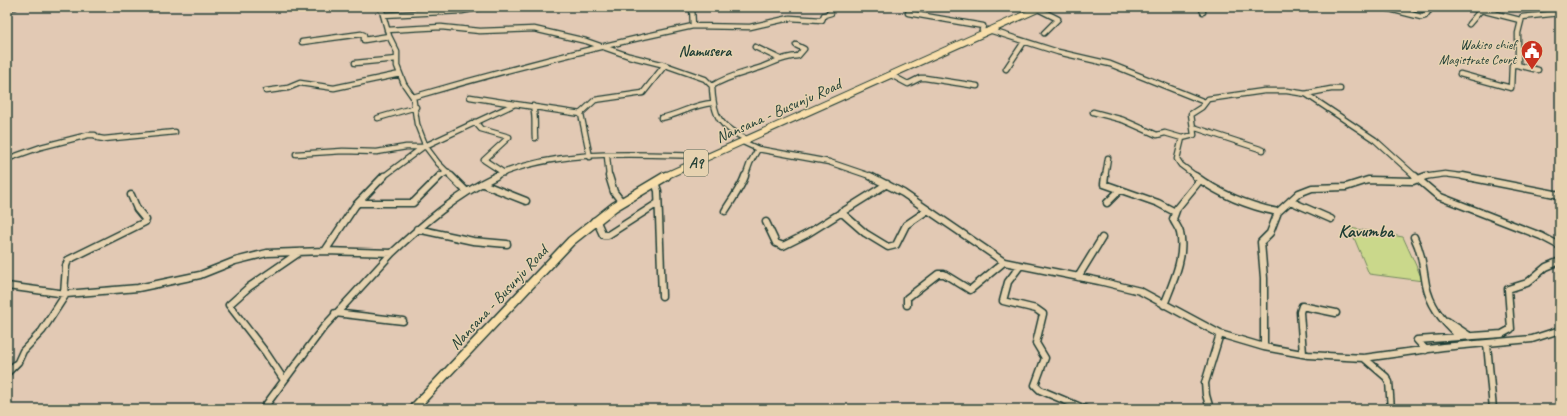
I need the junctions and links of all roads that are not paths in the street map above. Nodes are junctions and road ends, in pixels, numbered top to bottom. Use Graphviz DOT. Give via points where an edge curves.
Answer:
graph roads {
  1 [pos="15,7"];
  2 [pos="378,7"];
  3 [pos="482,7"];
  4 [pos="692,7"];
  5 [pos="828,7"];
  6 [pos="1201,7"];
  7 [pos="1382,7"];
  8 [pos="1413,7"];
  9 [pos="1469,7"];
  10 [pos="7,8"];
  11 [pos="1037,8"];
  12 [pos="1430,9"];
  13 [pos="1480,10"];
  14 [pos="1204,12"];
  15 [pos="908,13"];
  16 [pos="1560,13"];
  17 [pos="383,14"];
  18 [pos="1520,20"];
  19 [pos="1468,24"];
  20 [pos="693,26"];
  21 [pos="987,31"];
  22 [pos="388,33"];
  23 [pos="1044,33"];
  24 [pos="302,42"];
  25 [pos="1024,42"];
  26 [pos="796,45"];
  27 [pos="755,46"];
  28 [pos="605,48"];
  29 [pos="396,59"];
  30 [pos="780,59"];
  31 [pos="355,63"];
  32 [pos="665,65"];
  33 [pos="1517,65"];
  34 [pos="1006,69"];
  35 [pos="1538,70"];
  36 [pos="400,74"];
  37 [pos="891,74"];
  38 [pos="1460,74"];
  39 [pos="712,86"];
  40 [pos="977,86"];
  41 [pos="1340,89"];
  42 [pos="266,91"];
  43 [pos="1305,94"];
  44 [pos="413,97"];
  45 [pos="470,97"];
  46 [pos="1205,102"];
  47 [pos="712,103"];
  48 [pos="515,104"];
  49 [pos="533,106"];
  50 [pos="416,107"];
  51 [pos="1093,112"];
  52 [pos="580,114"];
  53 [pos="378,118"];
  54 [pos="661,118"];
  55 [pos="475,122"];
  56 [pos="1193,127"];
  57 [pos="175,132"];
  58 [pos="535,138"];
  59 [pos="1182,138"];
  60 [pos="745,141"];
  61 [pos="425,147"];
  62 [pos="758,149"];
  63 [pos="1263,150"];
  64 [pos="296,154"];
  65 [pos="590,156"];
  66 [pos="607,156"];
  67 [pos="711,156"];
  68 [pos="1108,158"];
  69 [pos="7,159"];
  70 [pos="448,172"];
  71 [pos="504,173"];
  72 [pos="1418,179"];
  73 [pos="1200,180"];
  74 [pos="655,182"];
  75 [pos="483,184"];
  76 [pos="887,184"];
  77 [pos="1120,190"];
  78 [pos="467,192"];
  79 [pos="131,195"];
  80 [pos="1560,195"];
  81 [pos="1290,200"];
  82 [pos="526,201"];
  83 [pos="621,201"];
  84 [pos="358,203"];
  85 [pos="658,203"];
  86 [pos="1107,203"];
  87 [pos="928,210"];
  88 [pos="725,212"];
  89 [pos="841,212"];
  90 [pos="1175,212"];
  91 [pos="1278,212"];
  92 [pos="1331,219"];
  93 [pos="594,221"];
  94 [pos="766,222"];
  95 [pos="417,229"];
  96 [pos="1414,237"];
  97 [pos="1102,238"];
  98 [pos="507,244"];
  99 [pos="1560,246"];
  100 [pos="301,252"];
  101 [pos="325,252"];
  102 [pos="392,253"];
  103 [pos="1560,261"];
  104 [pos="1004,262"];
  105 [pos="1020,266"];
  106 [pos="1078,277"];
  107 [pos="7,286"];
  108 [pos="65,294"];
  109 [pos="662,296"];
  110 [pos="1164,305"];
  111 [pos="907,306"];
  112 [pos="335,313"];
  113 [pos="1336,313"];
  114 [pos="1437,313"];
  115 [pos="403,321"];
  116 [pos="1560,330"];
  117 [pos="1220,334"];
  118 [pos="1468,335"];
  119 [pos="1459,336"];
  120 [pos="1487,344"];
  121 [pos="1264,347"];
  122 [pos="1426,350"];
  123 [pos="1303,354"];
  124 [pos="1364,358"];
  125 [pos="7,373"];
  126 [pos="284,380"];
  127 [pos="262,409"];
  128 [pos="413,409"];
  129 [pos="1085,409"];
  130 [pos="1210,409"];
  131 [pos="1390,409"];
  132 [pos="1492,409"];
  1 -- 10 [label="street"];
  2 -- 17 [label="street"];
  3 -- 17 [label="street"];
  4 -- 20 [label="street"];
  5 -- 20 [label="street" via="831,13 824,15 822,20 790,18 750,27"];
  6 -- 14 [label="street"];
  7 -- 12 [label="street" via="1422,17"];
  8 -- 12 [label="street"];
  9 -- 13 [label="street"];
  11 -- 21 [label="main road, Nansana - Busunju Road / A9"];
  11 -- 23 [label="street" via="1058,19"];
  13 -- 18 [label="street"];
  13 -- 19 [label="street"];
  15 -- 21 [label="street" via="983,26 982,30"];
  16 -- 18 [label="street" via="1526,16"];
  17 -- 22 [label="street"];
  18 -- 33 [label="street"];
  20 -- 28 [label="street"];
  21 -- 25 [label="street"];
  21 -- 37 [label="main road, Nansana - Busunju Road / A9"];
  22 -- 24 [label="street" via="364,40 364,35 361,34"];
  22 -- 28 [label="street" via="441,27 480,31 529,29 586,40"];
  22 -- 29 [label="street" via="397,52"];
  25 -- 34 [label="street"];
  25 -- 46 [label="street" via="1110,64"];
  26 -- 30 [label="street" via="804,51 798,56"];
  27 -- 30 [label="street"];
  28 -- 32 [label="street"];
  28 -- 44 [label="street"];
  29 -- 31 [label="street"];
  29 -- 36 [label="street"];
  30 -- 39 [label="street" via="721,80"];
  32 -- 39 [label="street" via="705,79"];
  32 -- 52 [label="street" via="643,92 595,100"];
  33 -- 35 [label="street"];
  33 -- 38 [label="street" via="1512,65 1511,88"];
  36 -- 42 [label="street" via="334,88 300,83 288,88"];
  36 -- 44 [label="street"];
  37 -- 40 [label="street" via="908,84 925,78"];
  37 -- 60 [label="main road, Nansana - Busunju Road / A9"];
  39 -- 47 [label="street"];
  41 -- 43 [label="street"];
  43 -- 46 [label="street" via="1287,91 1244,93"];
  43 -- 72 [label="street" via="1369,135"];
  44 -- 50 [label="street"];
  45 -- 48 [label="street"];
  46 -- 56 [label="street" via="1191,114"];
  47 -- 54 [label="street"];
  47 -- 60 [label="street" via="716,116 723,125"];
  48 -- 49 [label="street"];
  48 -- 55 [label="street"];
  49 -- 52 [label="street"];
  49 -- 58 [label="street" via="536,118"];
  50 -- 53 [label="street"];
  50 -- 61 [label="street" via="417,124"];
  51 -- 59 [label="street" via="1115,117 1157,135 1165,133"];
  52 -- 65 [label="street"];
  55 -- 61 [label="street"];
  55 -- 71 [label="street" via="478,128 509,137 484,160"];
  56 -- 59 [label="street" via="1194,135"];
  56 -- 63 [label="street"];
  57 -- 69 [label="street" via="101,139 95,135 88,135"];
  59 -- 73 [label="street" via="1178,162"];
  60 -- 62 [label="street"];
  60 -- 67 [label="main road, Nansana - Busunju Road / A9"];
  61 -- 64 [label="street" via="377,152 343,150"];
  61 -- 70 [label="street"];
  61 -- 84 [label="street" via="402,160"];
  62 -- 76 [label="street" via="836,164"];
  62 -- 88 [label="street" via="750,163 744,183 738,188"];
  65 -- 66 [label="street"];
  65 -- 71 [label="street" via="545,161"];
  66 -- 67 [label="street"];
  66 -- 83 [label="street" via="608,174 617,198"];
  67 -- 74 [label="main road, Nansana - Busunju Road / A9"];
  68 -- 77 [label="street" via="1103,183"];
  70 -- 78 [label="street"];
  70 -- 84 [label="street" via="440,176 413,203"];
  71 -- 75 [label="street"];
  72 -- 80 [label="street" via="1441,173"];
  72 -- 81 [label="street" via="1368,180 1346,187 1312,188"];
  72 -- 99 [label="street" via="1438,196 1541,236"];
  73 -- 90 [label="street"];
  73 -- 91 [label="street" via="1248,205"];
  74 -- 83 [label="main road, Nansana - Busunju Road / A9"];
  74 -- 85 [label="street"];
  75 -- 78 [label="street"];
  75 -- 82 [label="street"];
  76 -- 87 [label="street"];
  76 -- 89 [label="street"];
  77 -- 86 [label="street"];
  77 -- 90 [label="street" via="1158,203"];
  78 -- 95 [label="street"];
  79 -- 108 [label="street" via="145,222 68,260"];
  81 -- 91 [label="street"];
  81 -- 92 [label="street"];
  83 -- 93 [label="main road, Nansana - Busunju Road / A9"];
  84 -- 101 [label="street" via="334,234"];
  85 -- 93 [label="street" via="608,235 603,235"];
  85 -- 109 [label="street"];
  87 -- 89 [label="street" via="906,225 896,245 888,247"];
  87 -- 104 [label="street"];
  89 -- 94 [label="street" via="806,235 783,246 776,243"];
  90 -- 110 [label="street" via="1173,219 1181,235 1180,256"];
  91 -- 121 [label="street" via="1270,233 1261,242"];
  93 -- 128 [label="main road, Nansana - Busunju Road / A9" via="551,260"];
  95 -- 98 [label="street" via="467,241"];
  95 -- 102 [label="street"];
  96 -- 114 [label="street" via="1420,248 1426,286"];
  97 -- 106 [label="street"];
  100 -- 101 [label="street"];
  100 -- 108 [label="street" via="267,253 235,261 200,276 158,285"];
  100 -- 126 [label="street" via="244,290 229,305"];
  101 -- 102 [label="street"];
  102 -- 112 [label="street"];
  103 -- 118 [label="street" via="1543,268 1528,283 1508,289 1511,329 1509,332"];
  104 -- 105 [label="street"];
  104 -- 111 [label="street" via="970,290 944,274 938,274 907,298"];
  105 -- 106 [label="street"];
  105 -- 129 [label="street" via="1009,278 1003,302 1036,309 1043,314 1036,343 1045,358 1035,385 1040,390"];
  106 -- 110 [label="street" via="1140,291"];
  107 -- 108 [label="street"];
  108 -- 125 [label="street" via="42,331"];
  110 -- 117 [label="street"];
  112 -- 115 [label="street"];
  112 -- 126 [label="street"];
  113 -- 123 [label="street" via="1302,306 1300,312"];
  114 -- 118 [label="street"];
  114 -- 119 [label="street"];
  116 -- 120 [label="street" via="1532,340"];
  117 -- 121 [label="street"];
  117 -- 130 [label="street" via="1206,383"];
  118 -- 119 [label="street"];
  119 -- 122 [label="street" via="1417,340"];
  120 -- 122 [label="street" via="1443,346"];
  120 -- 132 [label="street"];
  121 -- 123 [label="street"];
  122 -- 124 [label="street"];
  123 -- 124 [label="street"];
  124 -- 131 [label="street" via="1389,382"];
  126 -- 127 [label="street"];
}
